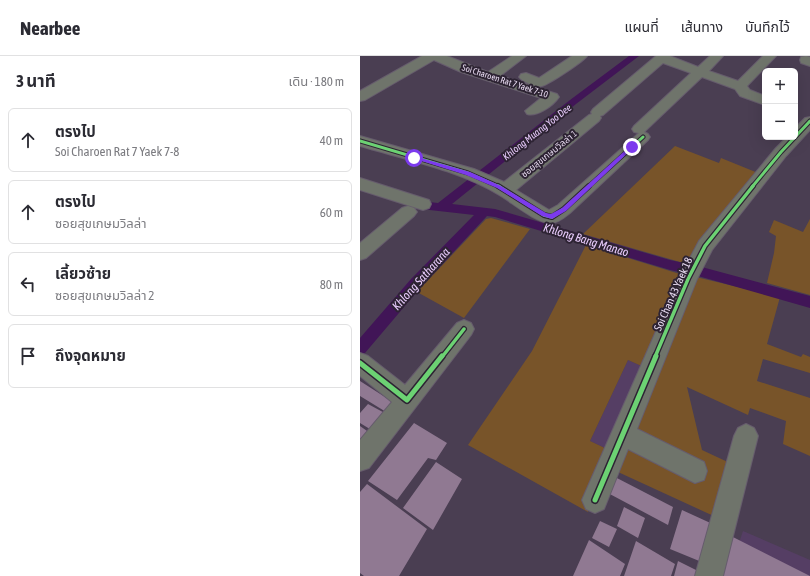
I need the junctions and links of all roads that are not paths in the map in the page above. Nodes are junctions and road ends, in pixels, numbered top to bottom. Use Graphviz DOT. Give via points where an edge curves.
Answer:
graph roads {
  1 [pos="431,56"];
  2 [pos="436,56"];
  3 [pos="498,56"];
  4 [pos="582,56"];
  5 [pos="717,56"];
  6 [pos="770,56"];
  7 [pos="662,57"];
  8 [pos="516,59"];
  9 [pos="539,69"];
  10 [pos="700,72"];
  11 [pos="490,77"];
  12 [pos="526,77"];
  13 [pos="515,85"];
  14 [pos="740,86"];
  15 [pos="360,97"];
  16 [pos="762,100"];
  17 [pos="532,111"];
  18 [pos="806,123"];
  19 [pos="360,142"];
  20 [pos="360,184"];
  21 [pos="505,190"];
  22 [pos="360,253"];
  23 [pos="464,329"];
  24 [pos="360,363"];
  25 [pos="407,400"];
  26 [pos="622,434"];
  27 [pos="746,436"];
  28 [pos="360,460"];
  29 [pos="695,471"];
  30 [pos="595,500"];
  31 [pos="709,576"];
  1 -- 15 [label="street"];
  2 -- 11 [label="street, Soi Charoen Rat 7 Yaek 7-10"];
  3 -- 8 [label="street"];
  4 -- 12 [label="street" via="540,83"];
  5 -- 10 [label="street"];
  6 -- 14 [label="street"];
  7 -- 10 [label="street"];
  7 -- 21 [label="street, ซอยสุขเกษมวิลล่า 1"];
  8 -- 11 [label="street"];
  9 -- 12 [label="street"];
  10 -- 14 [label="street"];
  10 -- 21 [label="street" via="564,209 552,217"];
  11 -- 13 [label="street, Soi Charoen Rat 7 Yaek 7-10"];
  12 -- 13 [label="street"];
  13 -- 17 [label="street, Soi Charoen Rat 7 Yaek 7-10" via="552,96"];
  14 -- 16 [label="street" via="745,93"];
  18 -- 26 [label="street, Soi Chan 43 Yaek 18" via="705,246 691,272"];
  19 -- 21 [label="street" via="478,178"];
  20 -- 22 [label="street" via="416,208"];
  23 -- 25 [label="street"];
  24 -- 25 [label="street"];
  25 -- 28 [label="street"];
  26 -- 29 [label="street"];
  26 -- 30 [label="street, Soi Chan 43 Yaek 18"];
  27 -- 31 [label="street"];
}
